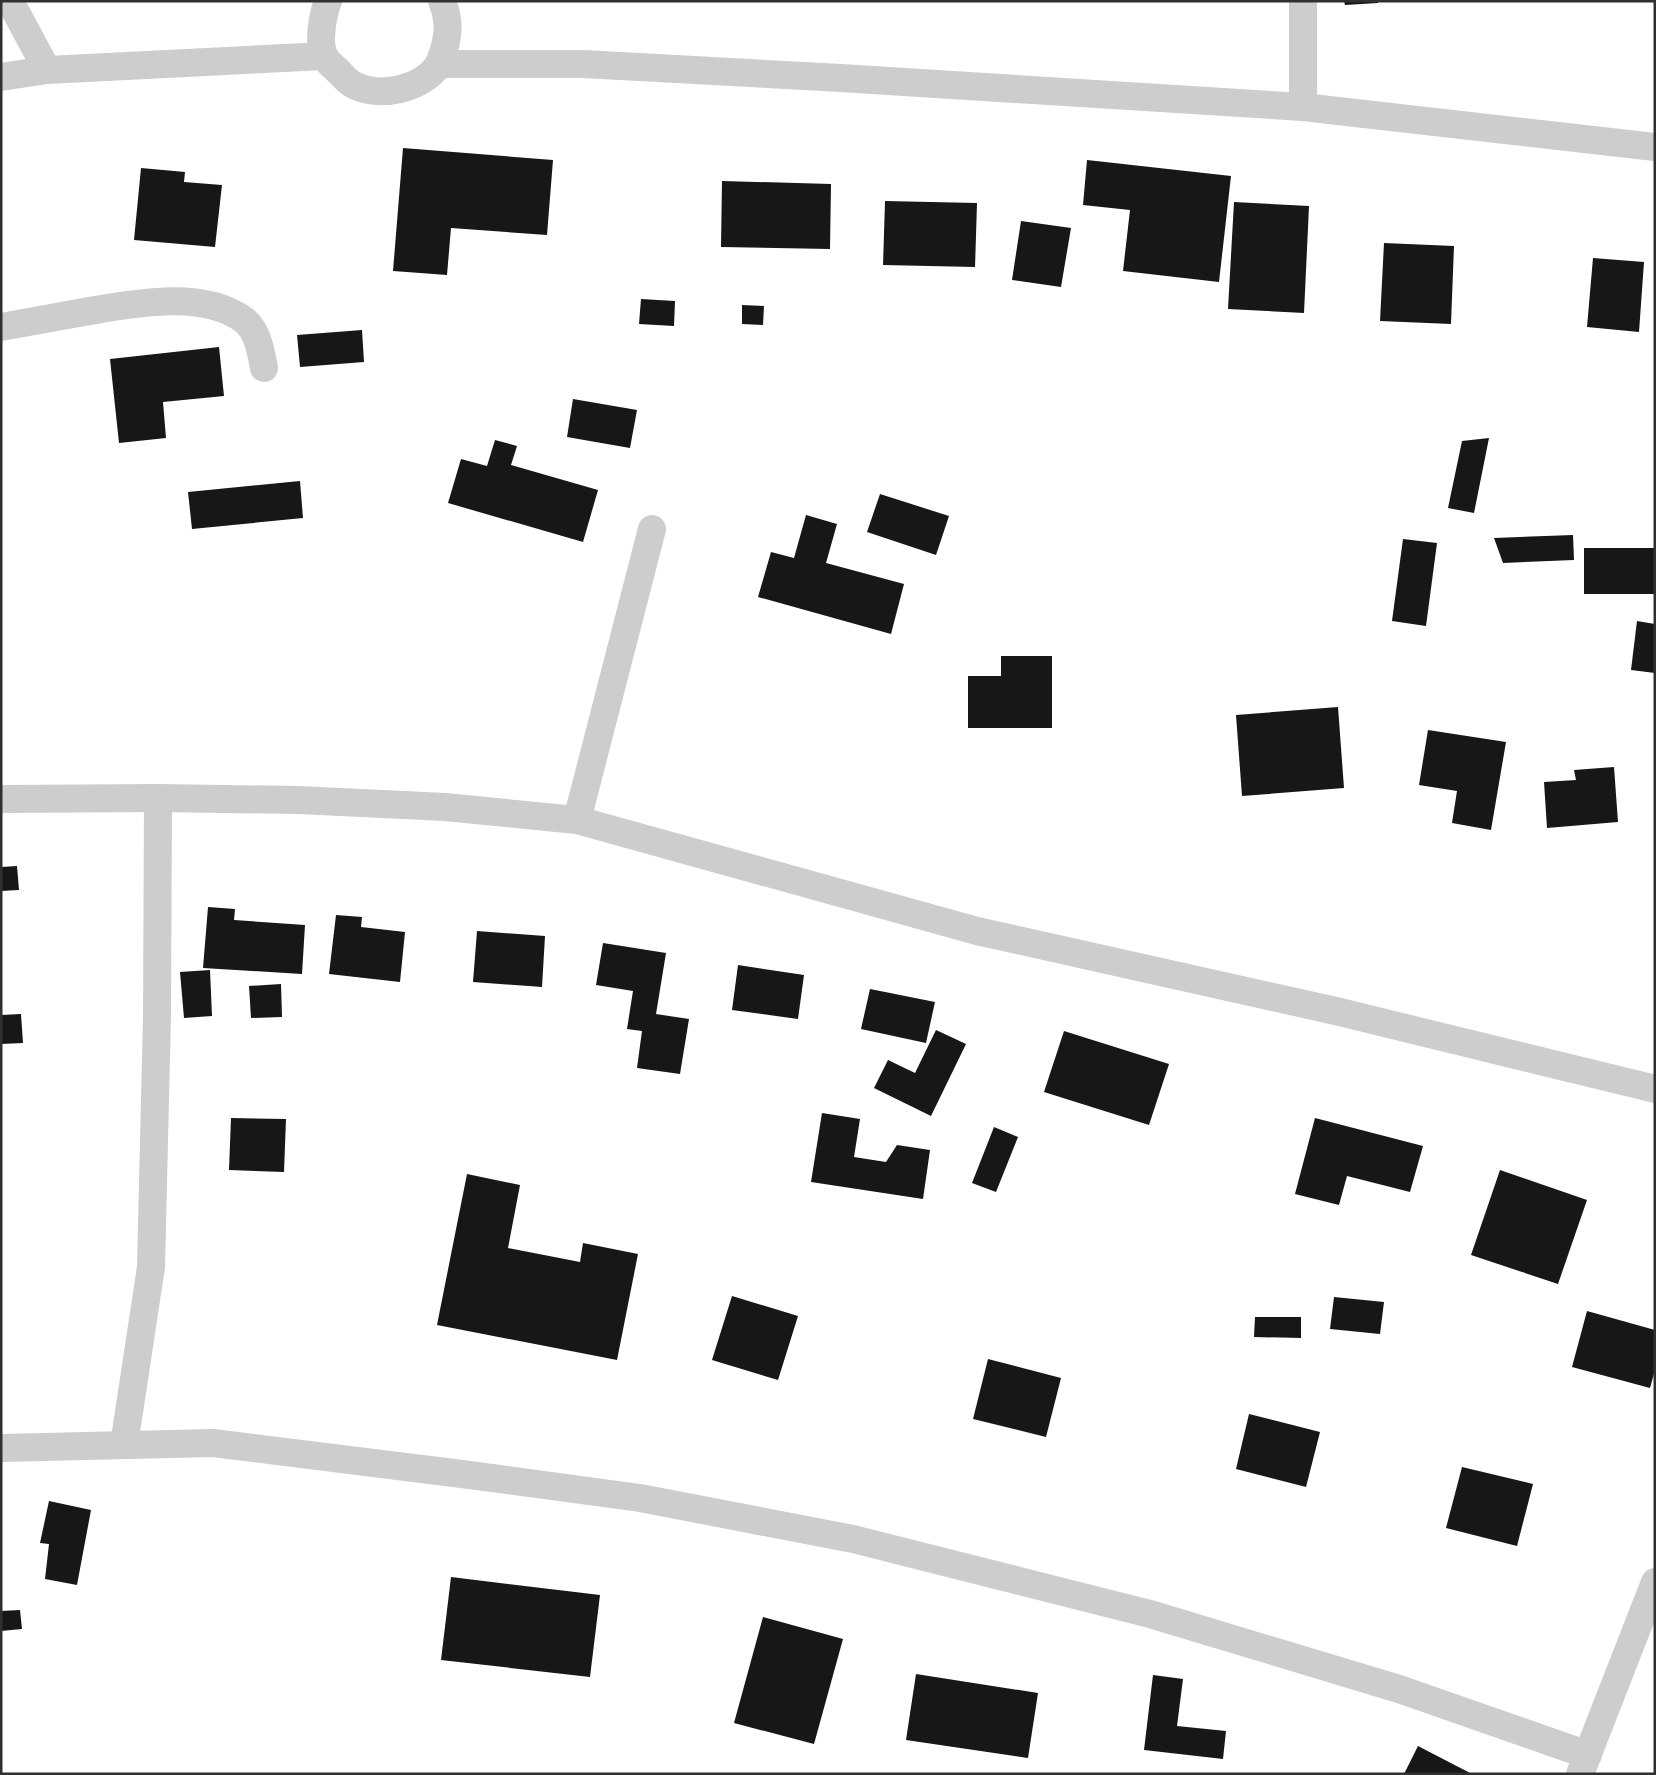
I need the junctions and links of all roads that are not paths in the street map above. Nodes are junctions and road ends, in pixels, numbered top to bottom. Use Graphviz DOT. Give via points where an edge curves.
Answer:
graph roads {
  1 [pos="10,1"];
  2 [pos="328,1"];
  3 [pos="442,1"];
  4 [pos="1302,1"];
  5 [pos="324,56"];
  6 [pos="439,64"];
  7 [pos="47,70"];
  8 [pos="1,77"];
  9 [pos="1303,107"];
  10 [pos="1655,147"];
  11 [pos="1,327"];
  12 [pos="264,368"];
  13 [pos="652,529"];
  14 [pos="158,798"];
  15 [pos="1,799"];
  16 [pos="578,820"];
  17 [pos="1655,1089"];
  18 [pos="124,1445"];
  19 [pos="1,1448"];
  20 [pos="1655,1582"];
  21 [pos="1584,1765"];
  1 -- 7 [label="street"];
  2 -- 5 [label="street" via="321,34"];
  3 -- 6 [label="street" via="448,37"];
  4 -- 9 [label="street"];
  5 -- 6 [label="street" via="352,84 387,92 409,87"];
  5 -- 7 [label="street"];
  6 -- 9 [label="street" via="583,64"];
  7 -- 8 [label="street"];
  9 -- 10 [label="street"];
  11 -- 12 [label="street" via="149,301 205,303 245,320 261,348"];
  13 -- 16 [label="street"];
  14 -- 15 [label="street"];
  14 -- 16 [label="street" via="445,807"];
  14 -- 18 [label="street" via="151,1267"];
  16 -- 17 [label="street" via="977,931 1340,1012"];
  18 -- 19 [label="street"];
  18 -- 21 [label="street" via="213,1443 462,1474 640,1498 853,1539 1150,1614 1400,1689"];
  20 -- 21 [label="street"];
}
